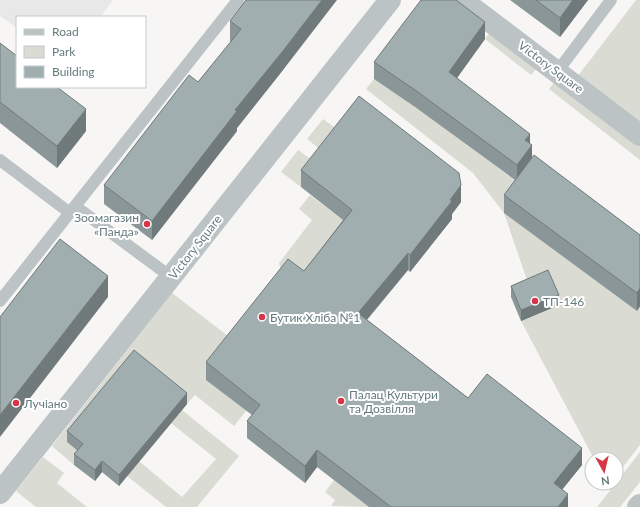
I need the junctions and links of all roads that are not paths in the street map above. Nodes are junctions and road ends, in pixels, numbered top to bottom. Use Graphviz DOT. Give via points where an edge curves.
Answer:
graph roads {
  1 [pos="238,0"];
  2 [pos="390,0"];
  3 [pos="462,0"];
  4 [pos="611,0"];
  5 [pos="557,72"];
  6 [pos="640,135"];
  7 [pos="0,160"];
  8 [pos="72,210"];
  9 [pos="171,277"];
  10 [pos="0,301"];
  11 [pos="0,493"];
  1 -- 8 [label="lane"];
  2 -- 9 [label="street, Victory Square"];
  3 -- 5 [label="street, Victory Square"];
  4 -- 5 [label="lane"];
  5 -- 6 [label="street, Victory Square"];
  7 -- 8 [label="lane"];
  8 -- 9 [label="lane"];
  8 -- 10 [label="lane"];
  9 -- 11 [label="street, Victory Square"];
}
